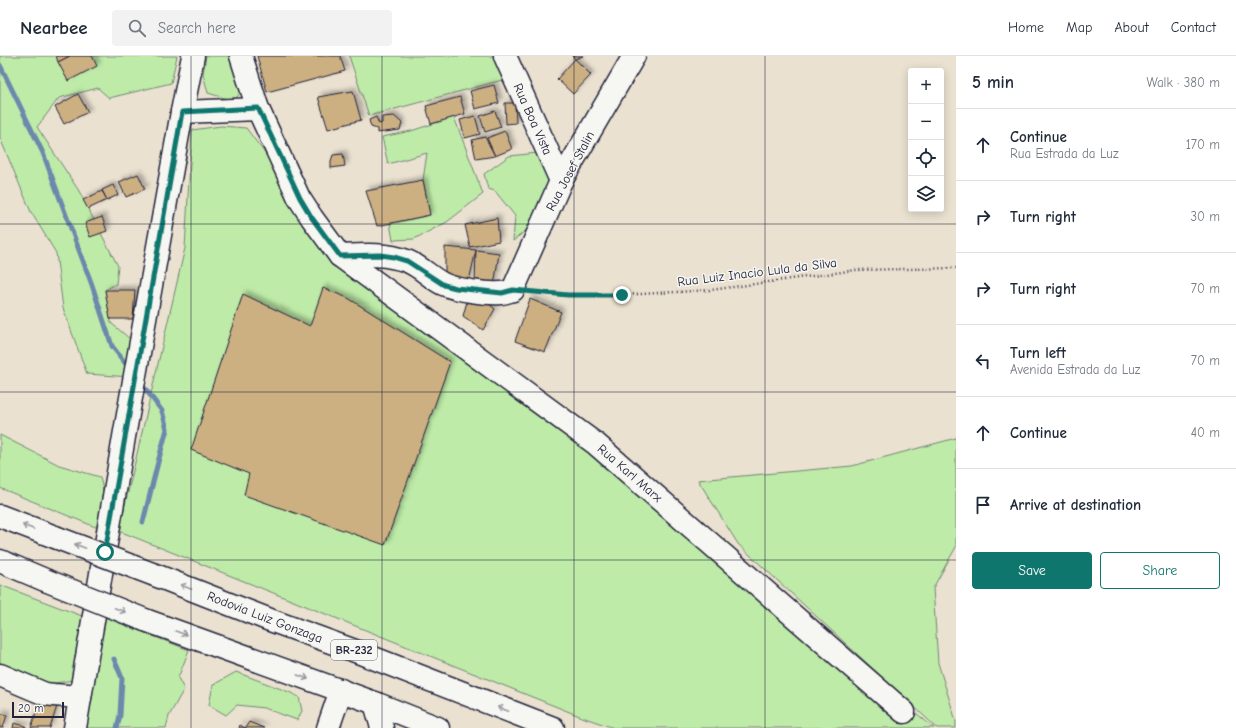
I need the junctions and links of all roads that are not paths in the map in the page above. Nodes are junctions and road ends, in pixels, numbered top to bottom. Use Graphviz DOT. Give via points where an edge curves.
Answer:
graph roads {
  1 [pos="193,56"];
  2 [pos="241,56"];
  3 [pos="505,56"];
  4 [pos="634,56"];
  5 [pos="258,108"];
  6 [pos="182,112"];
  7 [pos="562,181"];
  8 [pos="340,256"];
  9 [pos="0,516"];
  10 [pos="0,561"];
  11 [pos="0,676"];
  12 [pos="81,690"];
  13 [pos="341,690"];
  14 [pos="375,703"];
  15 [pos="904,712"];
  16 [pos="75,728"];
  17 [pos="328,728"];
  18 [pos="382,728"];
  19 [pos="438,728"];
  20 [pos="552,728"];
  1 -- 6 [label="main road"];
  2 -- 5 [label="main road, Rua Karl Marx"];
  3 -- 7 [label="main road, Rua Boa Vista"];
  4 -- 7 [label="main road, Rua Josef Stalin"];
  5 -- 6 [label="main road"];
  5 -- 8 [label="main road, Rua Karl Marx" via="300,198"];
  6 -- 12 [label="main road"];
  7 -- 8 [label="main road, Rua Josef Stalin" via="513,290 502,293 444,285 407,261 394,257"];
  8 -- 15 [label="main road, Rua Karl Marx" via="596,444"];
  20 -- 9 [label="main road, Rodovia Luiz Gonzaga / BR-232, one-way, bridge"];
  10 -- 13 [label="main road, one-way, bridge" via="144,620"];
  11 -- 12 [label="main road" via="45,694"];
  12 -- 16 [label="main road"];
  13 -- 14 [label="main road"];
  13 -- 17 [label="main road"];
  14 -- 18 [label="main road"];
  14 -- 19 [label="main road"];
}
